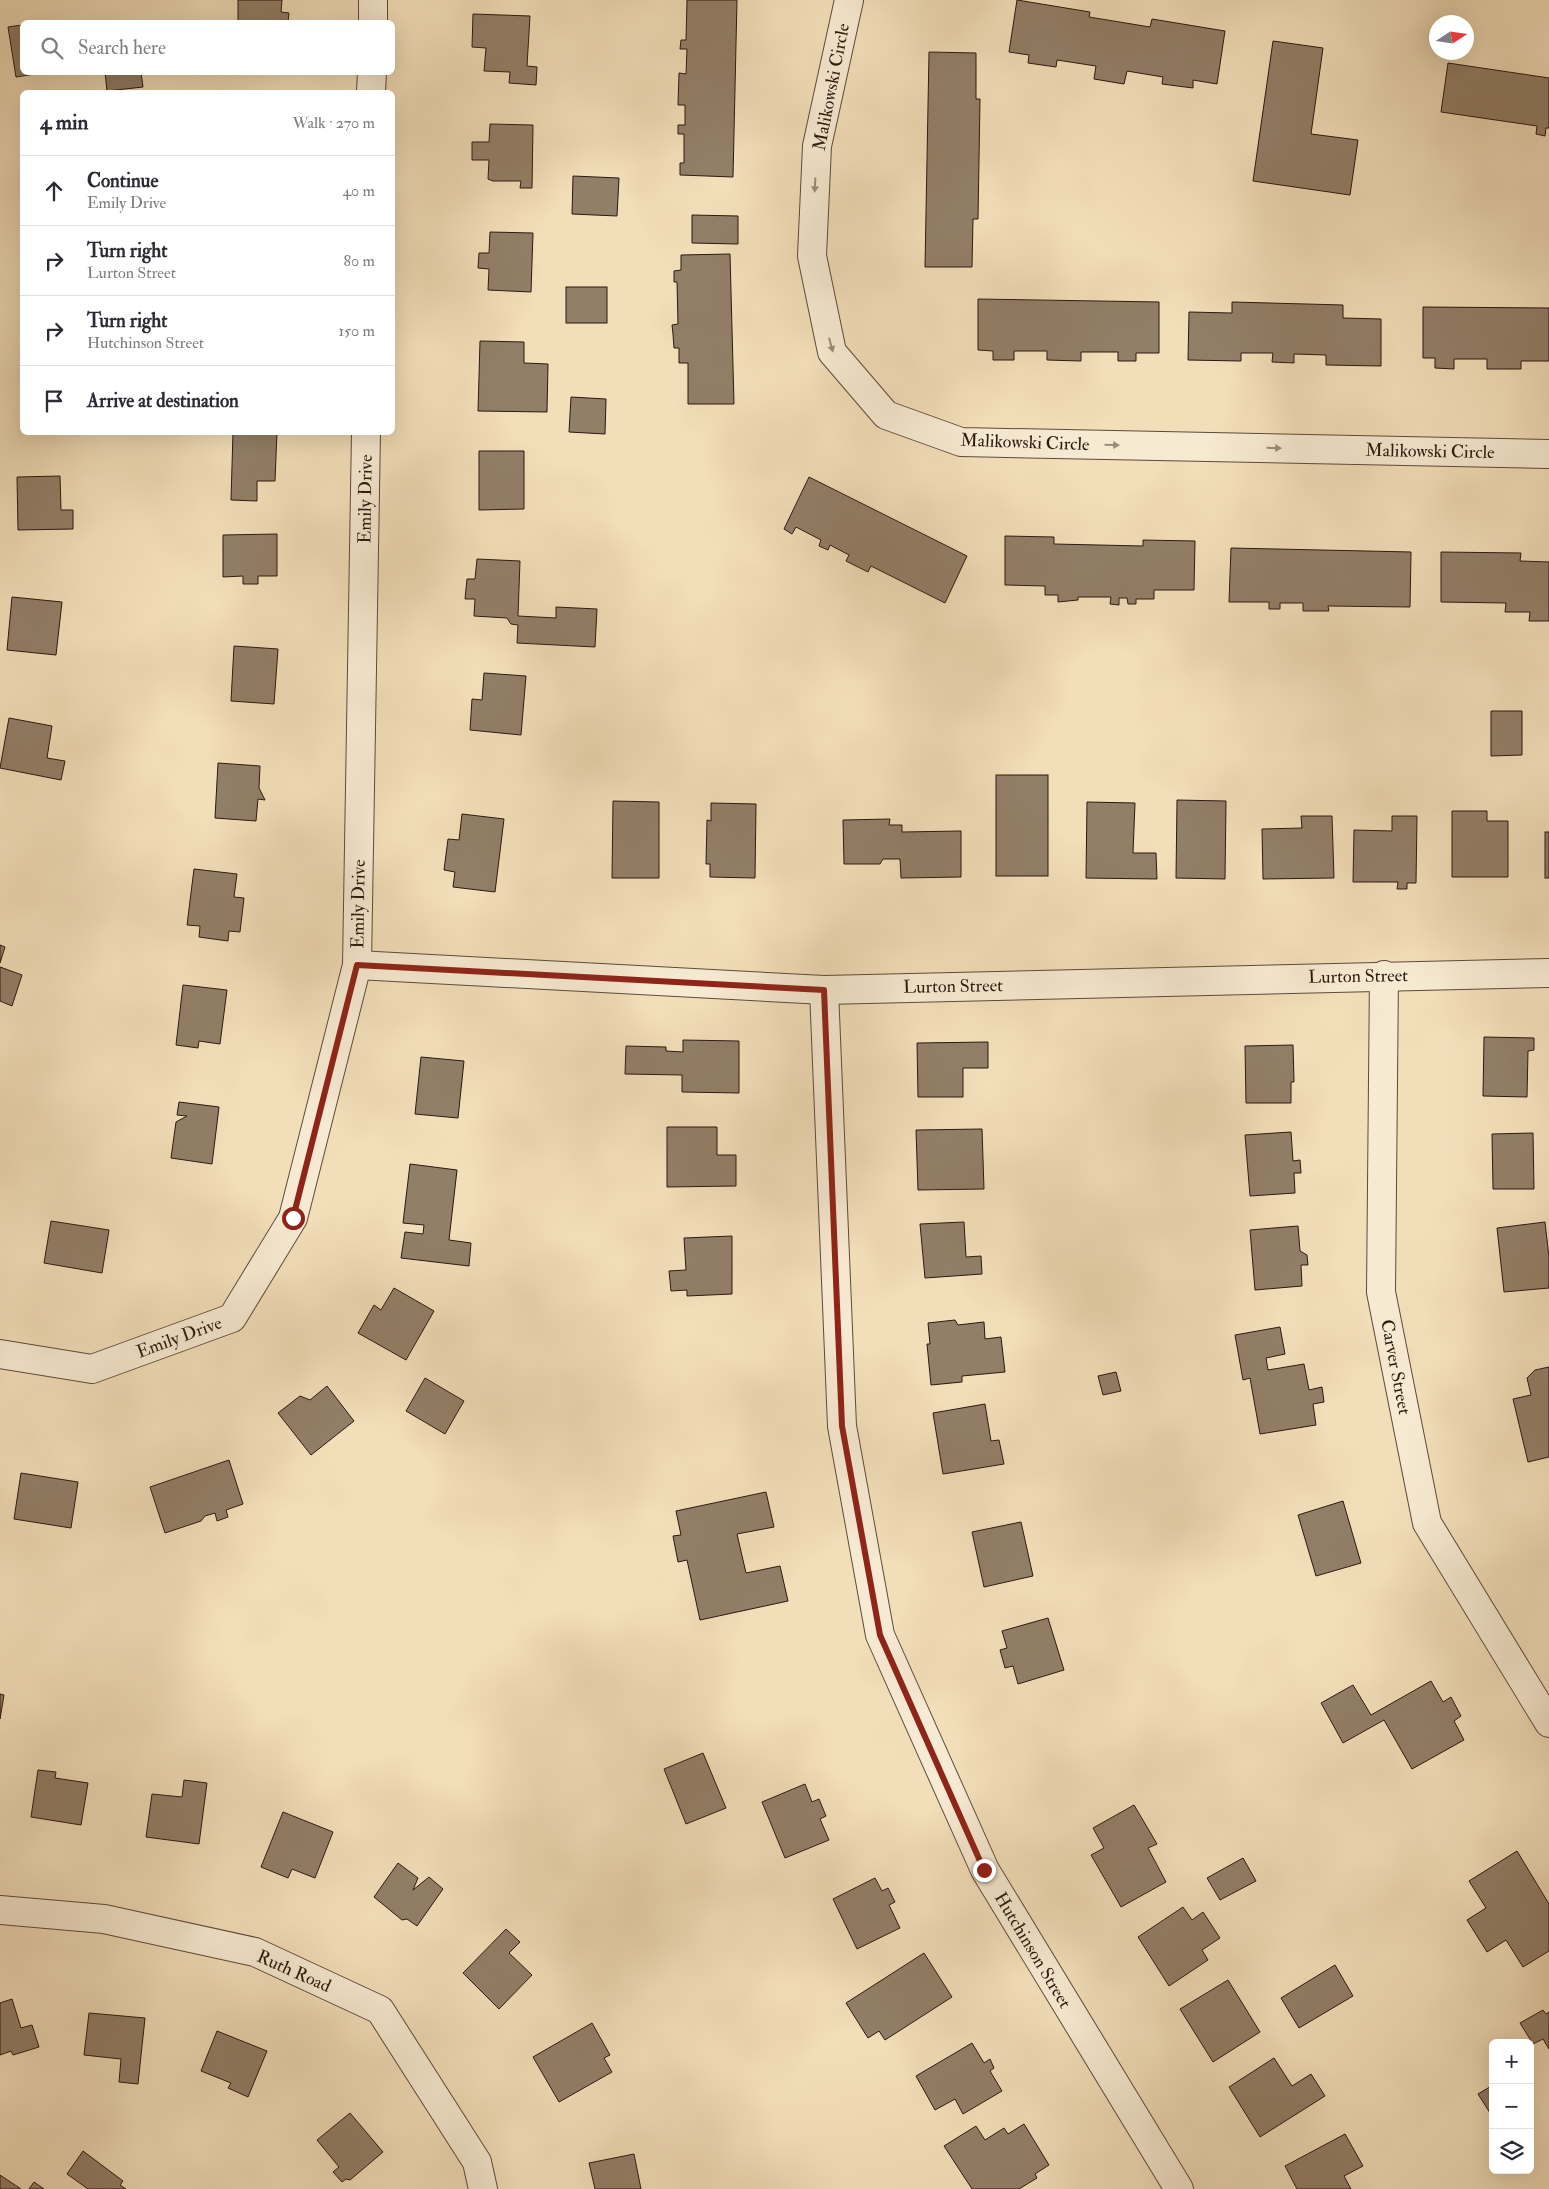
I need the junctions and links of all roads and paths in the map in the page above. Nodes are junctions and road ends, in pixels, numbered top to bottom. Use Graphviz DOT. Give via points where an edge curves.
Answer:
graph roads {
  1 [pos="373,0"];
  2 [pos="849,0"];
  3 [pos="373,20"];
  4 [pos="372,75"];
  5 [pos="372,90"];
  6 [pos="366,435"];
  7 [pos="1549,454"];
  8 [pos="357,965"];
  9 [pos="1549,972"];
  10 [pos="1384,975"];
  11 [pos="824,990"];
  12 [pos="0,1354"];
  13 [pos="1549,1723"];
  14 [pos="0,1910"];
  15 [pos="483,2189"];
  16 [pos="1178,2189"];
  1 -- 3 [label="street"];
  2 -- 7 [label="street, Malikowski Circle, one-way" via="817,146 812,256 832,352 886,415 962,442"];
  4 -- 5 [label="street"];
  6 -- 8 [label="street, Emily Drive"];
  8 -- 11 [label="street, Lurton Street"];
  8 -- 12 [label="street, Emily Drive" via="293,1218 232,1318 92,1370"];
  9 -- 10 [label="street, Lurton Street"];
  10 -- 11 [label="street, Lurton Street"];
  10 -- 13 [label="street, Carver Street" via="1381,1292 1427,1523"];
  11 -- 16 [label="street, Hutchinson Street" via="842,1426 880,1635 984,1870"];
  14 -- 15 [label="street, Ruth Road" via="104,1919 256,1952 380,2010 477,2162"];
}
